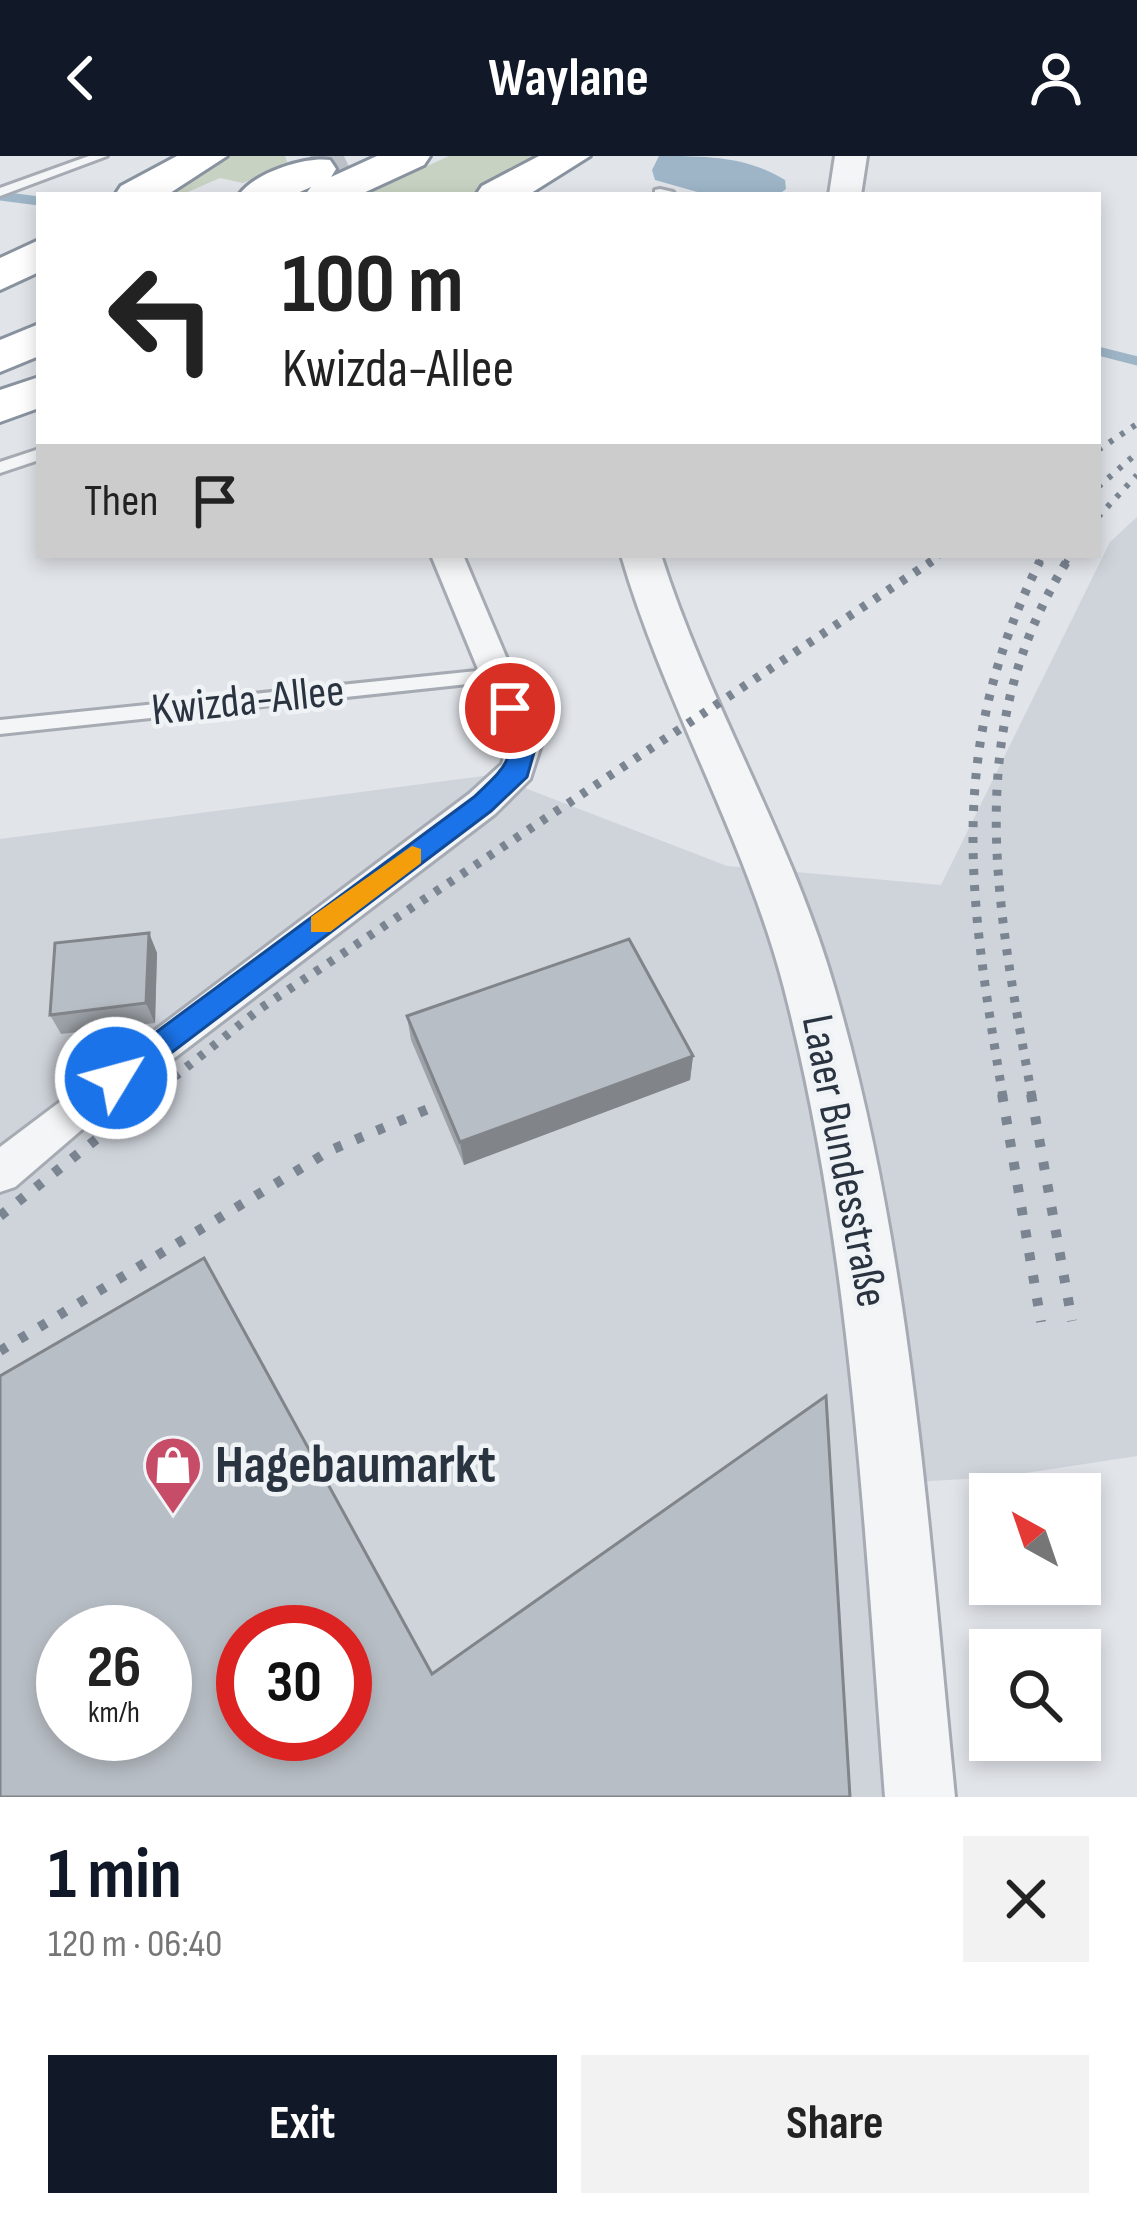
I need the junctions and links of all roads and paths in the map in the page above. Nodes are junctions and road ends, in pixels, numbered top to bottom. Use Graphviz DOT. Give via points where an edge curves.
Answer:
graph roads {
  1 [pos="101,156"];
  2 [pos="207,156"];
  3 [pos="410,156"];
  4 [pos="570,156"];
  5 [pos="851,156"];
  6 [pos="321,182"];
  7 [pos="3,191"];
  8 [pos="141,192"];
  9 [pos="274,192"];
  10 [pos="503,192"];
  11 [pos="845,192"];
  12 [pos="36,255"];
  13 [pos="0,277"];
  14 [pos="36,304"];
  15 [pos="0,322"];
  16 [pos="36,340"];
  17 [pos="0,358"];
  18 [pos="36,393"];
  19 [pos="0,407"];
  20 [pos="36,455"];
  21 [pos="0,468"];
  22 [pos="448,558"];
  23 [pos="641,558"];
  24 [pos="496,675"];
  25 [pos="0,727"];
  26 [pos="0,1173"];
  27 [pos="920,1797"];
  1 -- 7 [label="lane"];
  2 -- 8 [label="highway"];
  3 -- 6 [label="highway"];
  4 -- 10 [label="highway"];
  5 -- 11 [label="street"];
  6 -- 9 [label="highway"];
  12 -- 13 [label="highway"];
  14 -- 15 [label="highway"];
  16 -- 17 [label="highway"];
  18 -- 19 [label="highway"];
  20 -- 21 [label="lane"];
  22 -- 24 [label="street"];
  23 -- 27 [label="street, Laaer Bundesstraße" via="785,908 828,1065 877,1333"];
  24 -- 25 [label="lane, Kwizda-Allee"];
  24 -- 26 [label="street" via="525,742 518,770"];
}
